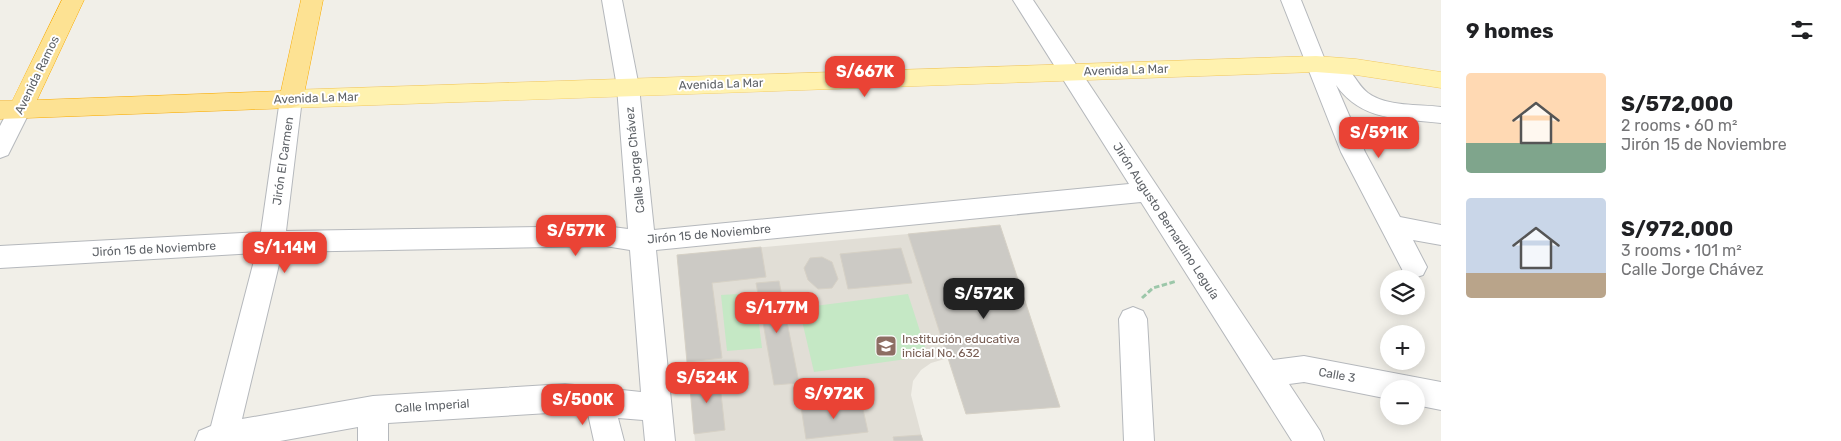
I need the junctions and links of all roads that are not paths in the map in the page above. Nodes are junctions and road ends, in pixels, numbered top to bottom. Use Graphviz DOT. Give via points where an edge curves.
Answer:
graph roads {
  1 [pos="73,0"];
  2 [pos="312,0"];
  3 [pos="612,0"];
  4 [pos="1024,0"];
  5 [pos="1291,0"];
  6 [pos="1324,65"];
  7 [pos="1071,72"];
  8 [pos="1441,80"];
  9 [pos="628,87"];
  10 [pos="291,99"];
  11 [pos="10,109"];
  12 [pos="1441,115"];
  13 [pos="0,149"];
  14 [pos="1146,192"];
  15 [pos="1393,226"];
  16 [pos="1441,235"];
  17 [pos="643,241"];
  18 [pos="272,242"];
  19 [pos="0,257"];
  20 [pos="1414,267"];
  21 [pos="1133,319"];
  22 [pos="1266,374"];
  23 [pos="1380,384"];
  24 [pos="1425,393"];
  25 [pos="1441,396"];
  26 [pos="600,402"];
  27 [pos="657,408"];
  28 [pos="373,410"];
  29 [pos="216,439"];
  30 [pos="373,441"];
  31 [pos="609,441"];
  32 [pos="660,441"];
  33 [pos="1139,441"];
  34 [pos="1309,441"];
  1 -- 11 [label="highway, Avenida Ramos"];
  2 -- 10 [label="highway, Jirón El Carmen"];
  3 -- 9 [label="street, Calle Jorge Chávez"];
  4 -- 7 [label="street, Jirón Augusto Bernardino Leguía"];
  5 -- 6 [label="street"];
  6 -- 7 [label="main road, Avenida La Mar"];
  6 -- 8 [label="main road, Avenida La Mar"];
  6 -- 12 [label="street" via="1364,101 1382,107"];
  6 -- 15 [label="street" via="1354,152"];
  7 -- 9 [label="main road, Avenida La Mar"];
  7 -- 14 [label="street, Jirón Augusto Bernardino Leguía"];
  9 -- 10 [label="main road, Avenida La Mar"];
  9 -- 17 [label="street, Calle Jorge Chávez"];
  10 -- 11 [label="highway, Avenida La Mar"];
  10 -- 18 [label="street, Jirón El Carmen"];
  11 -- 13 [label="street, Avenida Ramos"];
  14 -- 17 [label="street, Jirón 15 de Noviembre"];
  14 -- 22 [label="street, Jirón Augusto Bernardino Leguía"];
  15 -- 16 [label="street"];
  15 -- 20 [label="street"];
  17 -- 18 [label="street, Jirón 15 de Noviembre" via="605,236"];
  17 -- 27 [label="street, Calle Jorge Chávez"];
  18 -- 19 [label="street, Jirón 15 de Noviembre"];
  18 -- 29 [label="street, Jirón El Carmen"];
  21 -- 33 [label="street"];
  22 -- 23 [label="street, Calle 3" via="1304,369"];
  22 -- 34 [label="street, Jirón Augusto Bernardino Leguía"];
  24 -- 25 [label="street"];
  26 -- 27 [label="street, Calle Imperial"];
  26 -- 28 [label="street, Calle Imperial" via="565,398"];
  26 -- 31 [label="street"];
  27 -- 32 [label="street, Calle Jorge Chávez"];
  28 -- 29 [label="street, Calle Imperial"];
  28 -- 30 [label="street"];
}
